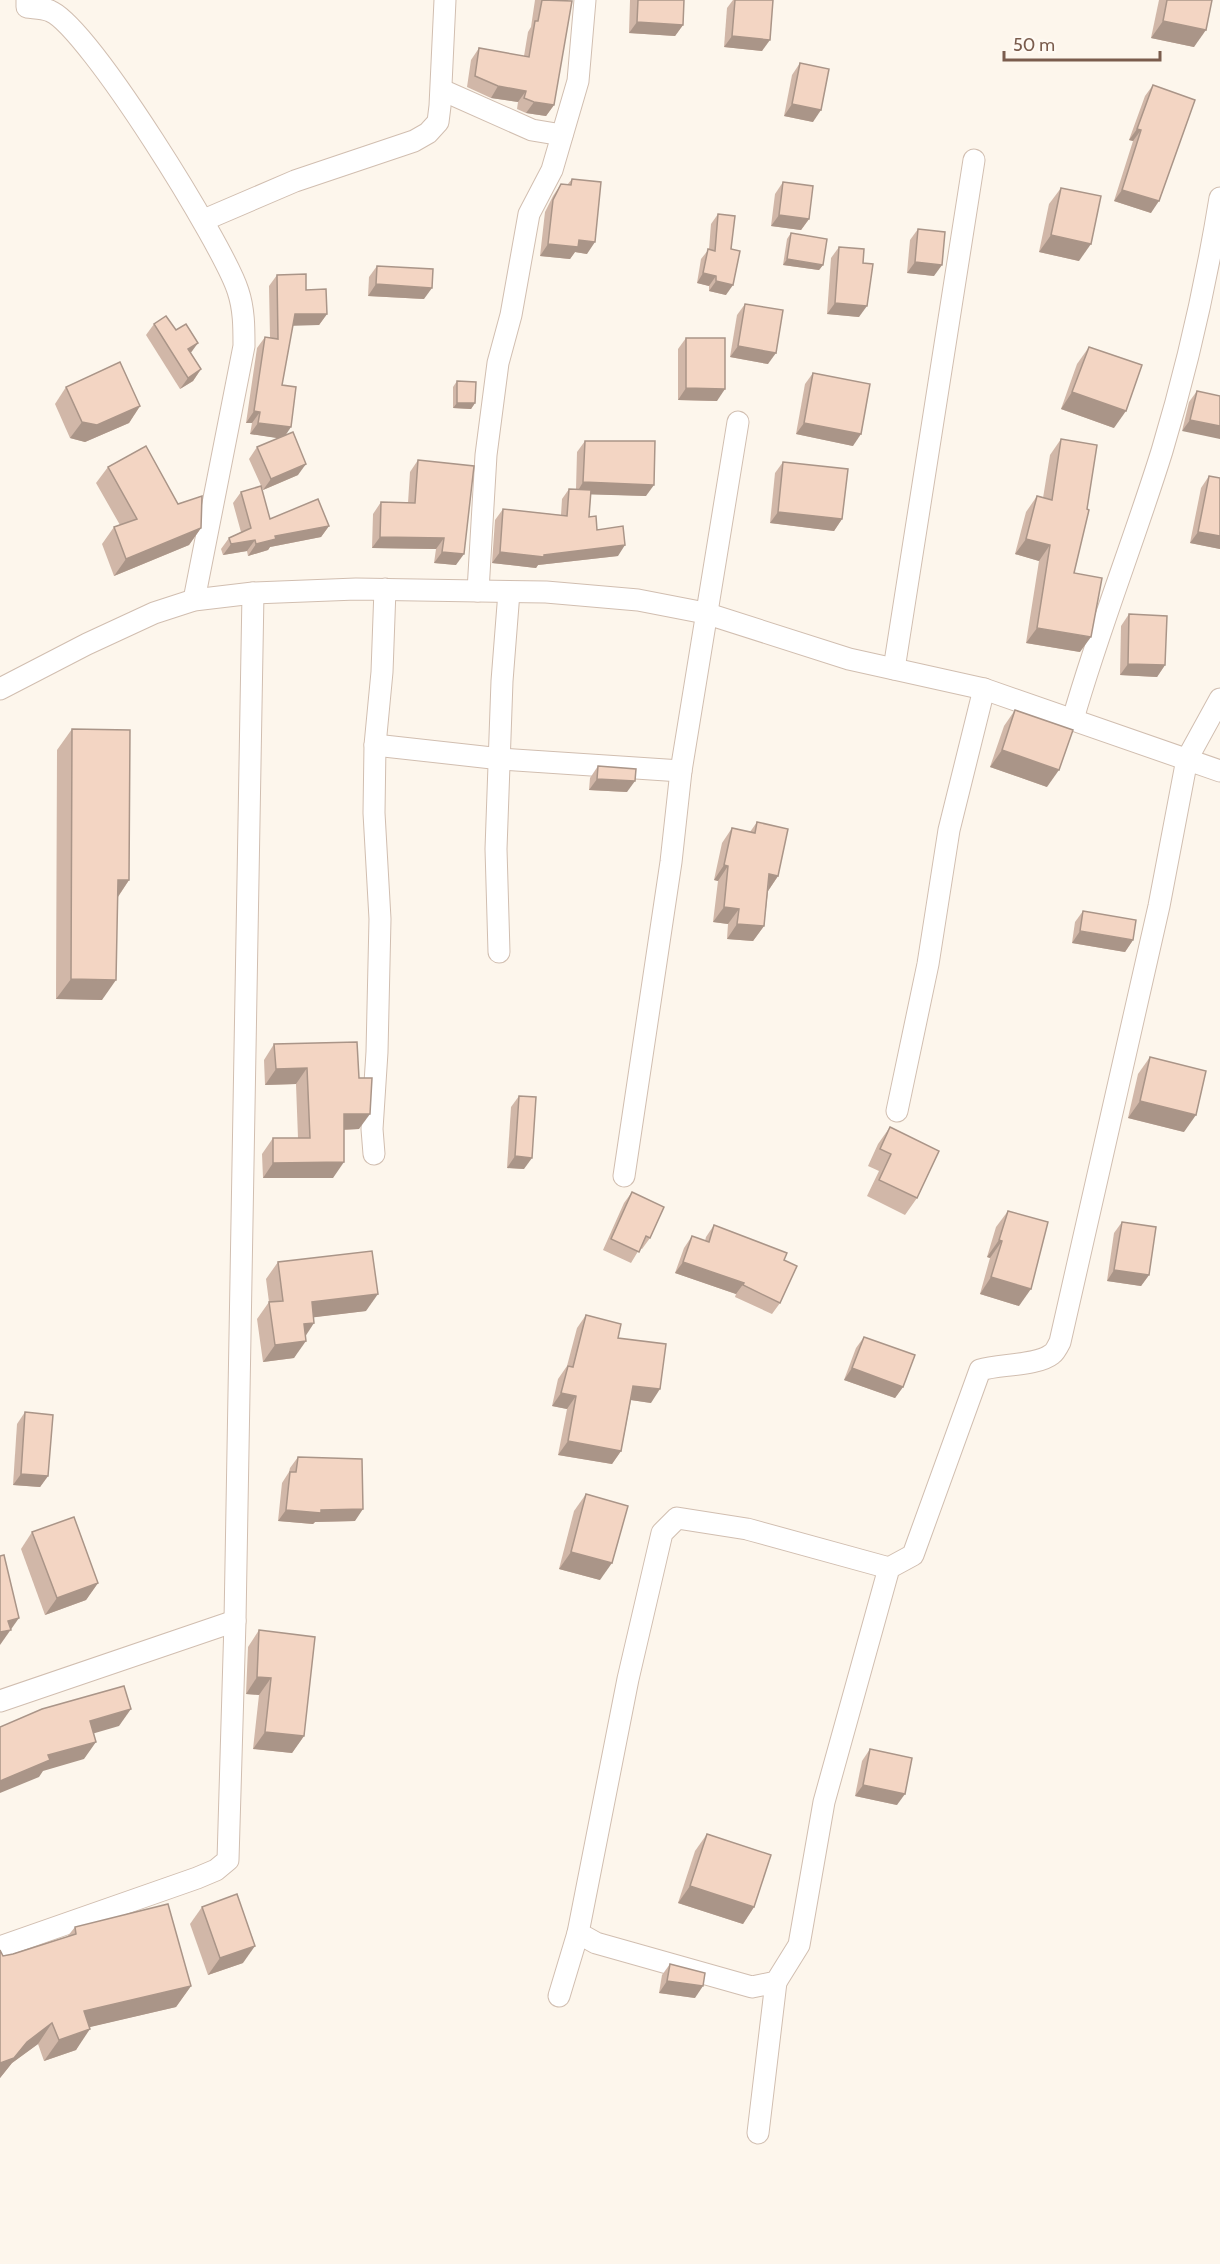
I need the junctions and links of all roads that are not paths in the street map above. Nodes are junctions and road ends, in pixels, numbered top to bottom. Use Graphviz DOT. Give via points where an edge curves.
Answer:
graph roads {
  1 [pos="27,0"];
  2 [pos="445,0"];
  3 [pos="585,0"];
  4 [pos="49,5"];
  5 [pos="442,90"];
  6 [pos="562,135"];
  7 [pos="974,160"];
  8 [pos="1220,198"];
  9 [pos="204,220"];
  10 [pos="738,422"];
  11 [pos="385,589"];
  12 [pos="478,591"];
  13 [pos="509,592"];
  14 [pos="253,593"];
  15 [pos="194,600"];
  16 [pos="705,613"];
  17 [pos="894,669"];
  18 [pos="0,688"];
  19 [pos="984,689"];
  20 [pos="1220,699"];
  21 [pos="1073,719"];
  22 [pos="375,745"];
  23 [pos="501,759"];
  24 [pos="1187,759"];
  25 [pos="681,771"];
  26 [pos="1220,771"];
  27 [pos="499,952"];
  28 [pos="897,1111"];
  29 [pos="374,1154"];
  30 [pos="624,1176"];
  31 [pos="889,1568"];
  32 [pos="235,1621"];
  33 [pos="0,1701"];
  34 [pos="578,1933"];
  35 [pos="0,1947"];
  36 [pos="776,1982"];
  37 [pos="559,1996"];
  38 [pos="758,2133"];
  1 -- 4 [label="street" via="27,7"];
  2 -- 5 [label="street"];
  3 -- 6 [label="street" via="578,81"];
  4 -- 9 [label="street" via="97,60"];
  5 -- 6 [label="street" via="532,130"];
  5 -- 9 [label="street" via="438,122 414,141 295,181"];
  6 -- 12 [label="street" via="552,170 529,214 511,315 496,372 486,455"];
  7 -- 17 [label="street"];
  8 -- 21 [label="street" via="1185,373"];
  9 -- 15 [label="street" via="238,291 244,345"];
  10 -- 16 [label="street"];
  11 -- 12 [label="street"];
  11 -- 14 [label="street"];
  11 -- 22 [label="street"];
  12 -- 13 [label="street"];
  13 -- 16 [label="street" via="607,596"];
  13 -- 23 [label="street"];
  14 -- 15 [label="street"];
  14 -- 32 [label="street"];
  15 -- 18 [label="street" via="144,618"];
  16 -- 17 [label="street" via="849,659"];
  16 -- 25 [label="street"];
  17 -- 19 [label="street"];
  19 -- 21 [label="street"];
  19 -- 28 [label="street" via="949,830 928,964"];
  20 -- 24 [label="street"];
  21 -- 24 [label="street"];
  22 -- 23 [label="street"];
  22 -- 29 [label="street" via="380,919"];
  23 -- 25 [label="street"];
  23 -- 27 [label="street" via="496,849"];
  24 -- 26 [label="street"];
  24 -- 31 [label="street" via="1160,906 1060,1342 1051,1355 980,1370 913,1555"];
  25 -- 30 [label="street"];
  31 -- 34 [label="street" via="747,1529 677,1518 662,1533 628,1679"];
  31 -- 36 [label="street" via="824,1802 799,1945"];
  32 -- 33 [label="street"];
  32 -- 35 [label="street" via="228,1860 196,1878"];
  34 -- 36 [label="street" via="596,1943 752,1987"];
  34 -- 37 [label="street"];
  36 -- 38 [label="street"];
}
